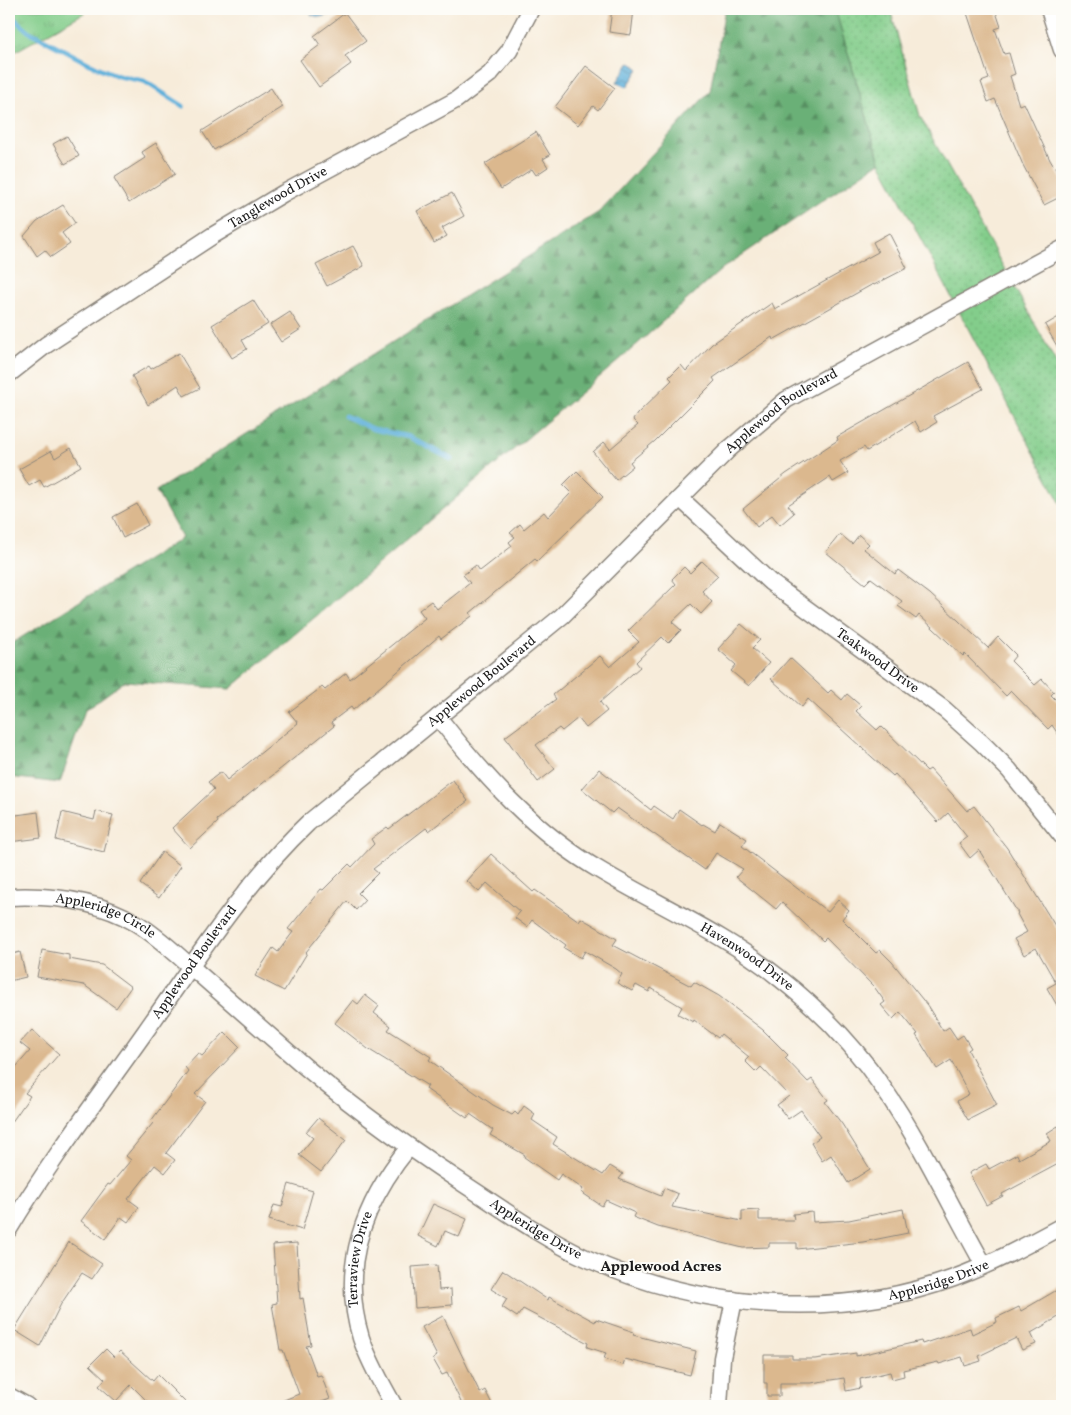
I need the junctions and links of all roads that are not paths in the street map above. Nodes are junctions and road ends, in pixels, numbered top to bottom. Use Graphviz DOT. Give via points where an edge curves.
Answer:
graph roads {
  1 [pos="531,9"];
  2 [pos="1049,9"];
  3 [pos="1062,50"];
  4 [pos="1062,249"];
  5 [pos="9,374"];
  6 [pos="681,499"];
  7 [pos="438,717"];
  8 [pos="1062,836"];
  9 [pos="9,896"];
  10 [pos="191,967"];
  11 [pos="409,1147"];
  12 [pos="1062,1226"];
  13 [pos="9,1229"];
  14 [pos="984,1265"];
  15 [pos="734,1300"];
  16 [pos="9,1396"];
  17 [pos="27,1406"];
  18 [pos="394,1406"];
  19 [pos="719,1406"];
  1 -- 5 [label="street, Tanglewood Drive" via="509,52 490,74 464,95 212,236 46,344"];
  2 -- 3 [label="street"];
  4 -- 6 [label="street, Applewood Boulevard" via="786,400 741,438"];
  6 -- 7 [label="street, Applewood Boulevard" via="562,616"];
  6 -- 8 [label="street, Teakwood Drive" via="770,582 944,710 982,743 1009,770"];
  7 -- 10 [label="street, Applewood Boulevard" via="334,800 279,851 238,900"];
  7 -- 14 [label="street, Havenwood Drive" via="493,785 551,837 601,871 734,946 777,976 821,1014 884,1089"];
  9 -- 10 [label="street, Appleridge Circle" via="45,896 94,905 135,923"];
  10 -- 11 [label="street, Appleridge Drive" via="319,1080"];
  10 -- 13 [label="street, Applewood Boulevard" via="48,1168"];
  11 -- 15 [label="street, Appleridge Drive" via="530,1228 586,1258 662,1286"];
  11 -- 18 [label="street, Terraview Drive" via="389,1171 372,1200 358,1241 354,1267 354,1296 361,1338 371,1365"];
  12 -- 14 [label="street, Appleridge Drive"];
  14 -- 15 [label="street, Appleridge Drive" via="929,1285 862,1300 793,1304"];
  15 -- 19 [label="street" via="722,1358"];
  16 -- 17 [label="street"];
}
